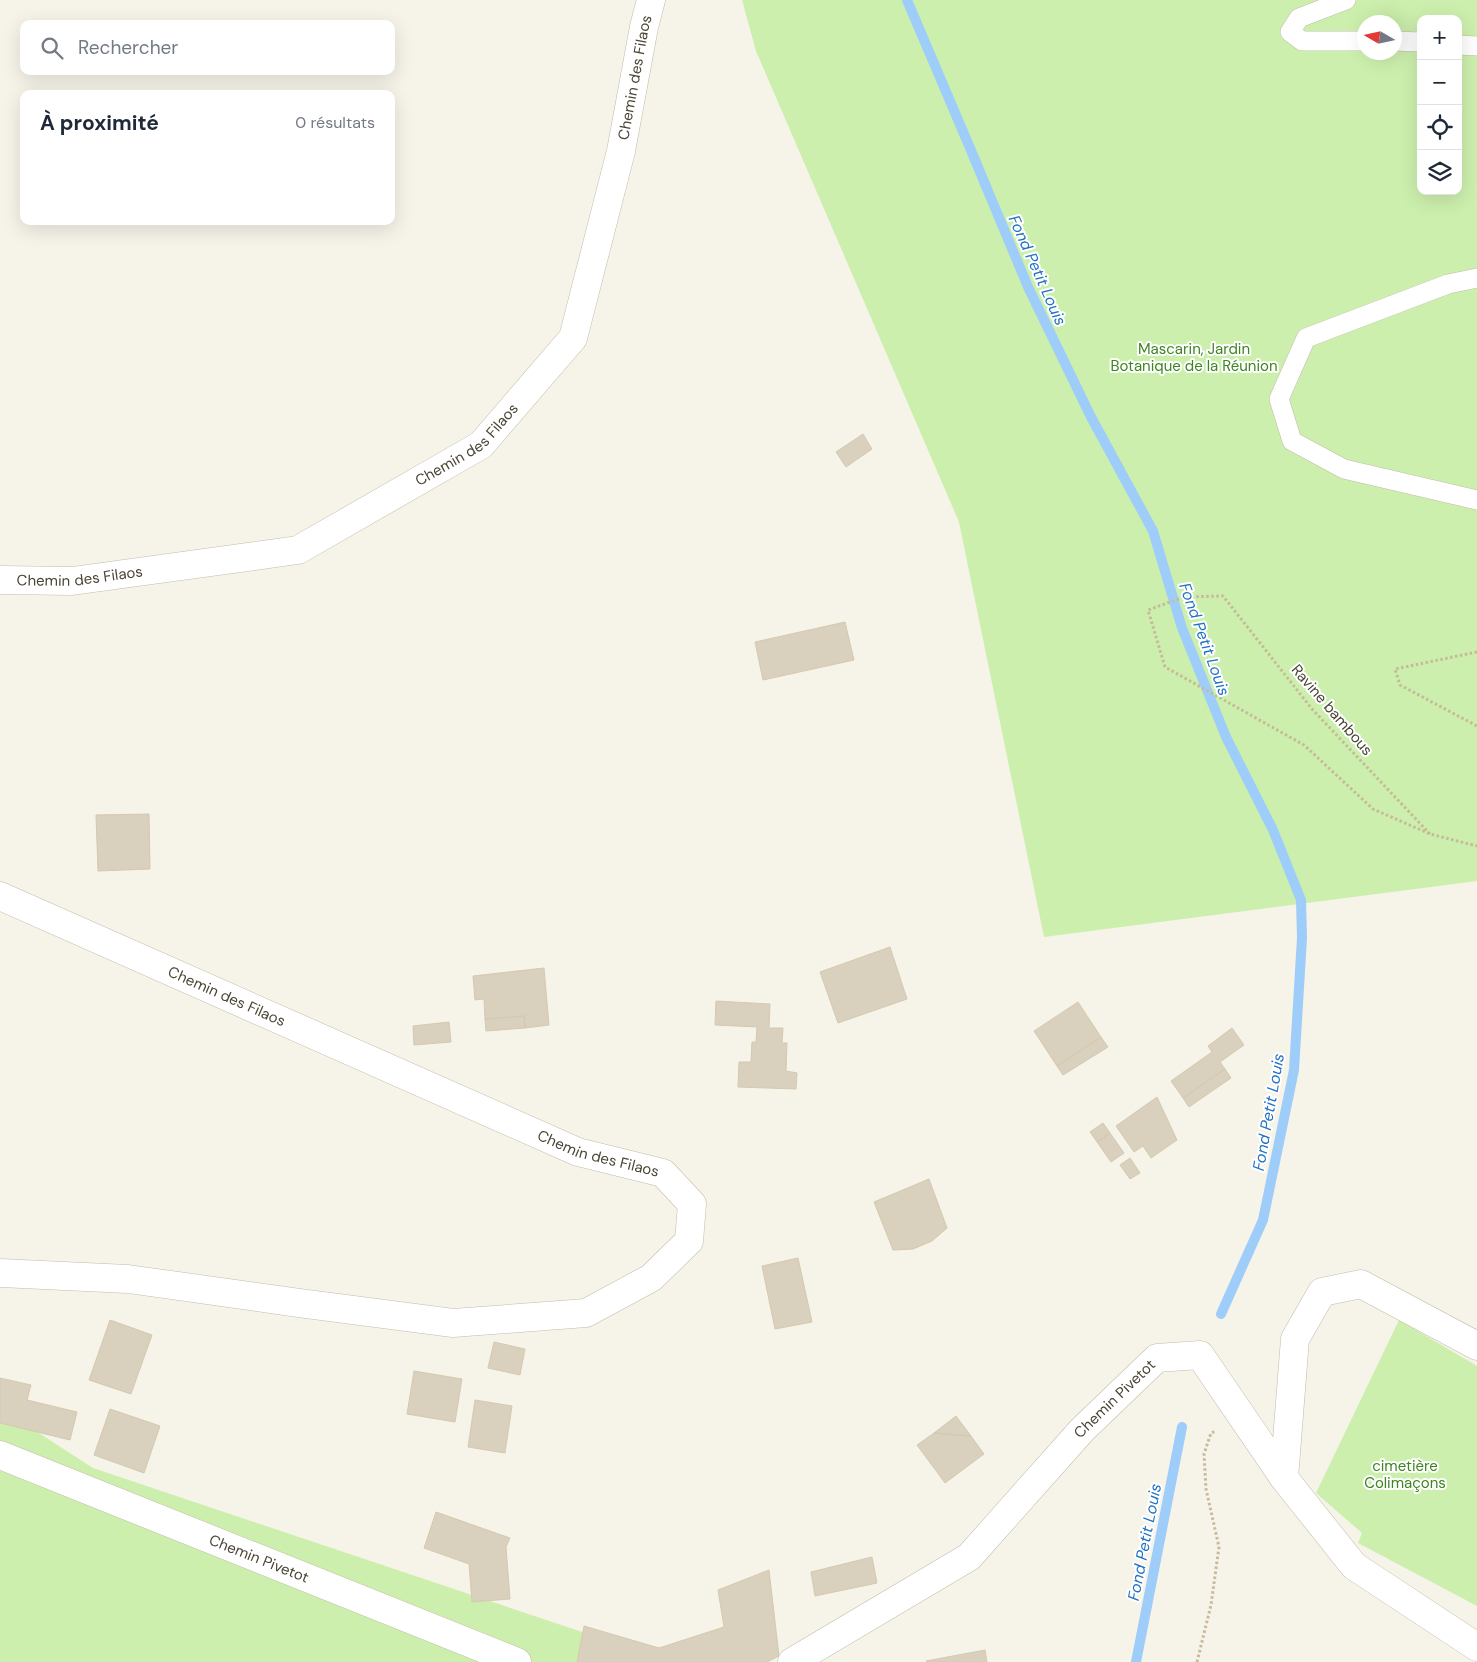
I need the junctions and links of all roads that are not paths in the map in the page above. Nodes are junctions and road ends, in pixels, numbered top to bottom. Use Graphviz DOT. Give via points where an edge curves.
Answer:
graph roads {
  1 [pos="650,0"];
  2 [pos="1346,0"];
  3 [pos="1357,41"];
  4 [pos="1402,41"];
  5 [pos="1417,42"];
  6 [pos="1462,44"];
  7 [pos="1477,46"];
  8 [pos="1477,278"];
  9 [pos="1477,500"];
  10 [pos="0,580"];
  11 [pos="0,896"];
  12 [pos="0,1273"];
  13 [pos="1477,1346"];
  14 [pos="0,1455"];
  15 [pos="1284,1478"];
  16 [pos="1477,1647"];
  17 [pos="517,1662"];
  18 [pos="792,1662"];
  1 -- 10 [label="street, Chemin des Filaos" via="621,151 573,338 481,445 298,550 72,581"];
  2 -- 3 [label="lane" via="1299,18 1290,32 1302,41"];
  4 -- 5 [label="lane"];
  6 -- 7 [label="lane"];
  8 -- 9 [label="lane" via="1448,284 1306,338 1279,399 1292,441 1344,469"];
  11 -- 12 [label="street, Chemin des Filaos" via="578,1152 663,1173 692,1204 689,1241 650,1278 586,1313 453,1323 128,1279"];
  13 -- 15 [label="street" via="1361,1284 1322,1292 1295,1339"];
  14 -- 17 [label="street, Chemin Pivetot"];
  15 -- 16 [label="street, Chemin Pivetot" via="1354,1566"];
  15 -- 18 [label="street, Chemin Pivetot" via="1200,1355 1158,1358 1082,1430 969,1556"];
}
